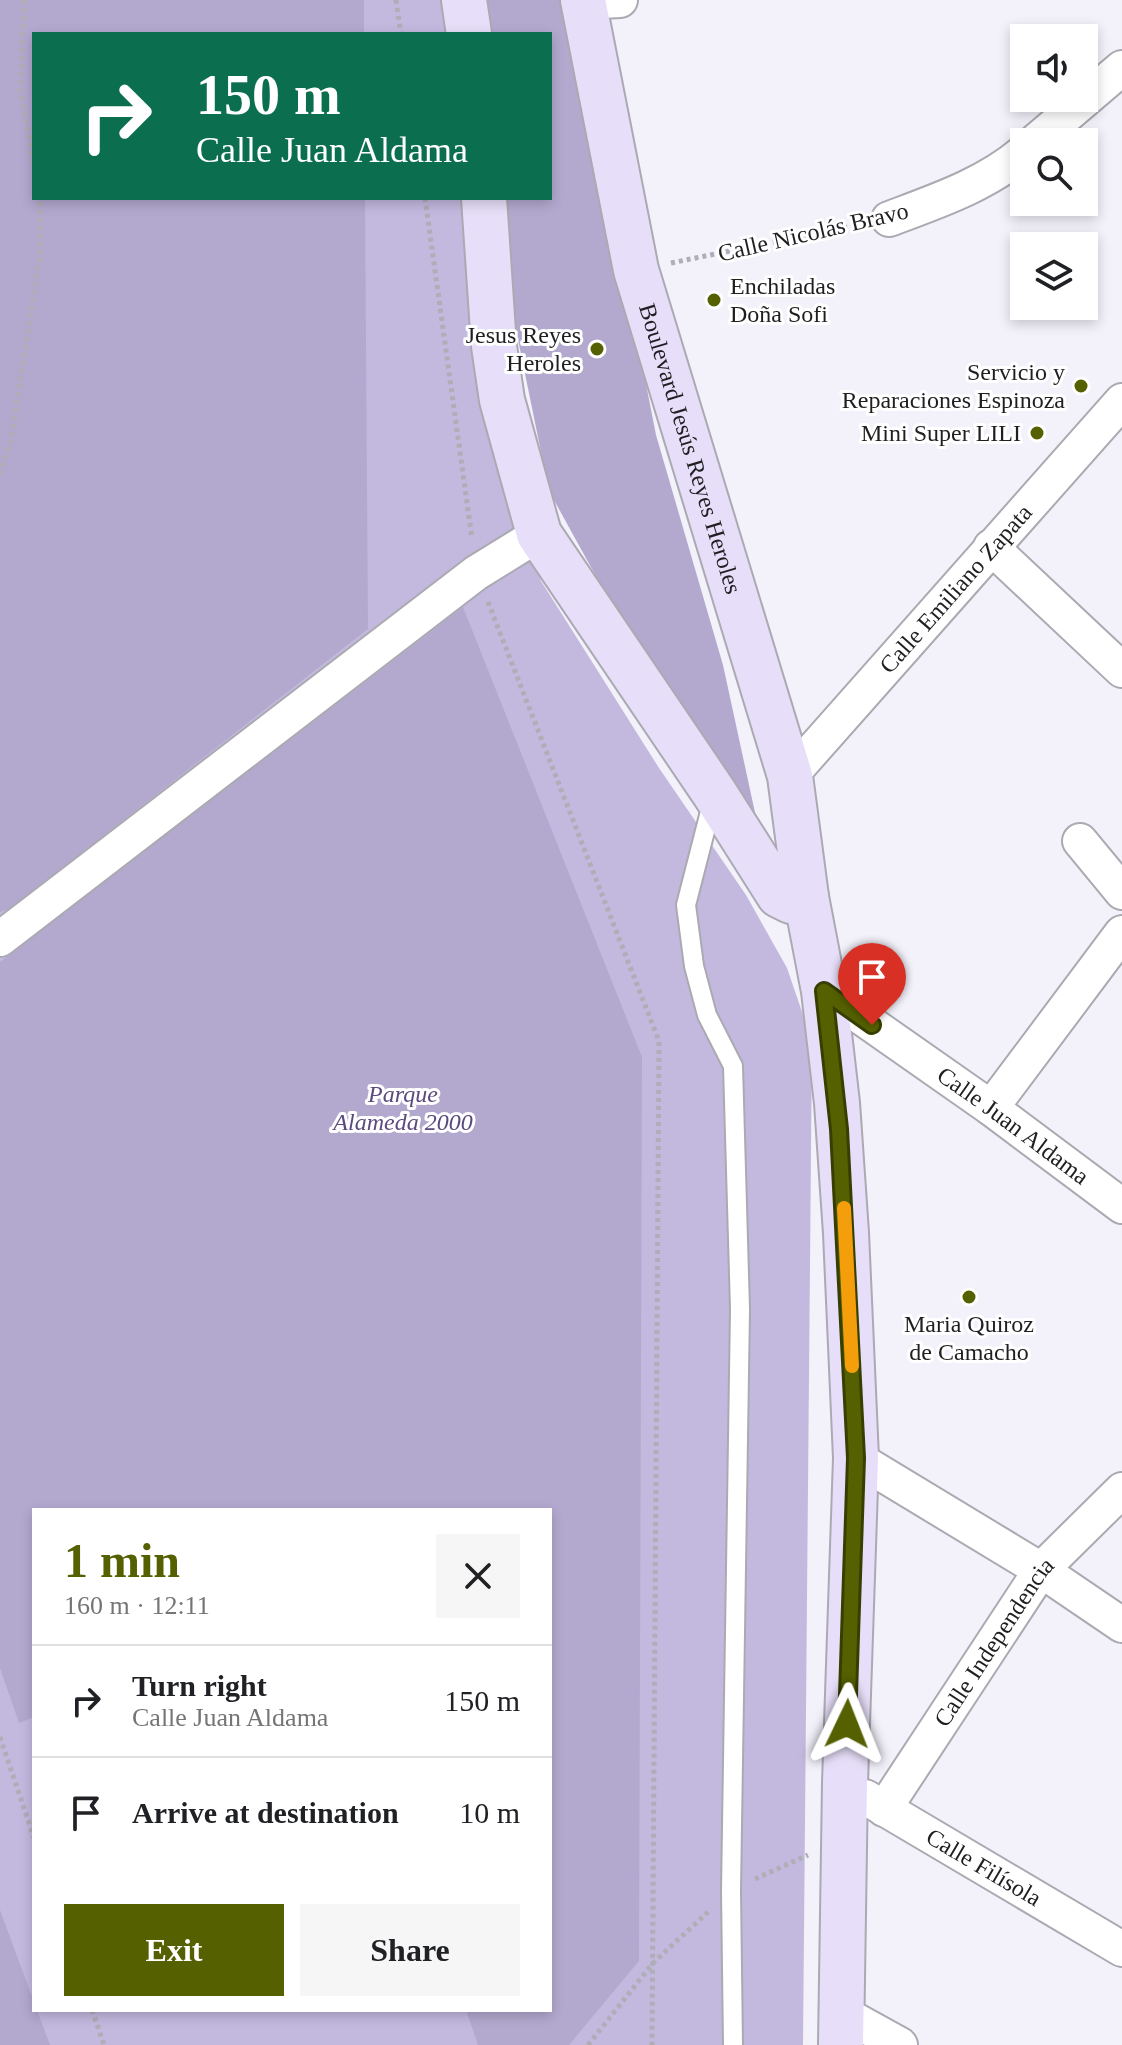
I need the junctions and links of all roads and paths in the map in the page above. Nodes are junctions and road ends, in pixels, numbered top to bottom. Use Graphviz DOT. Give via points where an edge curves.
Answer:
graph roads {
  1 [pos="24,0"];
  2 [pos="396,0"];
  3 [pos="464,0"];
  4 [pos="595,1"];
  5 [pos="401,32"];
  6 [pos="469,32"];
  7 [pos="1122,68"];
  8 [pos="1051,128"];
  9 [pos="32,155"];
  10 [pos="1010,162"];
  11 [pos="40,200"];
  12 [pos="425,200"];
  13 [pos="484,200"];
  14 [pos="889,219"];
  15 [pos="636,270"];
  16 [pos="1122,401"];
  17 [pos="0,474"];
  18 [pos="539,534"];
  19 [pos="991,547"];
  20 [pos="476,573"];
  21 [pos="1122,670"];
  22 [pos="790,776"];
  23 [pos="715,794"];
  24 [pos="1080,841"];
  25 [pos="1122,892"];
  26 [pos="806,897"];
  27 [pos="1122,933"];
  28 [pos="0,939"];
  29 [pos="824,991"];
  30 [pos="991,1108"];
  31 [pos="1117,1192"];
  32 [pos="856,1458"];
  33 [pos="1122,1490"];
  34 [pos="1041,1570"];
  35 [pos="1122,1625"];
  36 [pos="0,1737"];
  37 [pos="845,1783"];
  38 [pos="884,1809"];
  39 [pos="32,1832"];
  40 [pos="845,1838"];
  41 [pos="731,1891"];
  42 [pos="1122,1949"];
  43 [pos="653,1963"];
  44 [pos="93,2012"];
  45 [pos="841,2029"];
  46 [pos="104,2045"];
  47 [pos="588,2045"];
  48 [pos="652,2045"];
  49 [pos="733,2045"];
  50 [pos="900,2045"];
  1 -- 9 [label="path" via="20,91"];
  2 -- 5 [label="path"];
  3 -- 6 [label="main road"];
  4 -- 15 [label="main road, Boulevard Jesús Reyes Heroles"];
  7 -- 8 [label="street"];
  10 -- 14 [label="street, Calle Nicolás Bravo" via="963,191"];
  11 -- 17 [label="path" via="40,255 11,440"];
  12 -- 20 [label="path"];
  13 -- 18 [label="main road" via="502,400"];
  14 -- 15 [label="path, Calle Nicolás Bravo"];
  15 -- 22 [label="main road, Boulevard Jesús Reyes Heroles"];
  16 -- 19 [label="street, Calle Emiliano Zapata"];
  18 -- 20 [label="street"];
  18 -- 23 [label="main road"];
  19 -- 21 [label="street"];
  19 -- 22 [label="street, Calle Emiliano Zapata"];
  20 -- 28 [label="street"];
  20 -- 43 [label="path" via="659,1041"];
  22 -- 26 [label="main road, Boulevard Jesús Reyes Heroles"];
  23 -- 26 [label="main road" via="779,895 791,901"];
  23 -- 41 [label="lane" via="686,905 707,1015 733,1066 740,1309"];
  24 -- 25 [label="street"];
  26 -- 29 [label="main road, Boulevard Jesús Reyes Heroles"];
  27 -- 30 [label="street"];
  29 -- 30 [label="street, Calle Juan Aldama"];
  29 -- 32 [label="main road, Boulevard Jesús Reyes Heroles" via="839,1132"];
  30 -- 31 [label="street, Calle Juan Aldama"];
  32 -- 34 [label="street"];
  32 -- 37 [label="main road, Boulevard Jesús Reyes Heroles"];
  33 -- 34 [label="street, Calle Independencia"];
  34 -- 35 [label="street"];
  34 -- 38 [label="street, Calle Independencia"];
  36 -- 39 [label="path"];
  37 -- 38 [label="street, Calle Filísola"];
  37 -- 40 [label="main road, Boulevard Jesús Reyes Heroles"];
  38 -- 42 [label="street, Calle Filísola"];
  40 -- 41 [label="path"];
  40 -- 45 [label="main road, Boulevard Jesús Reyes Heroles"];
  41 -- 43 [label="path"];
  41 -- 49 [label="lane"];
  43 -- 47 [label="path"];
  43 -- 48 [label="path"];
  44 -- 46 [label="path"];
  45 -- 50 [label="street"];
}
